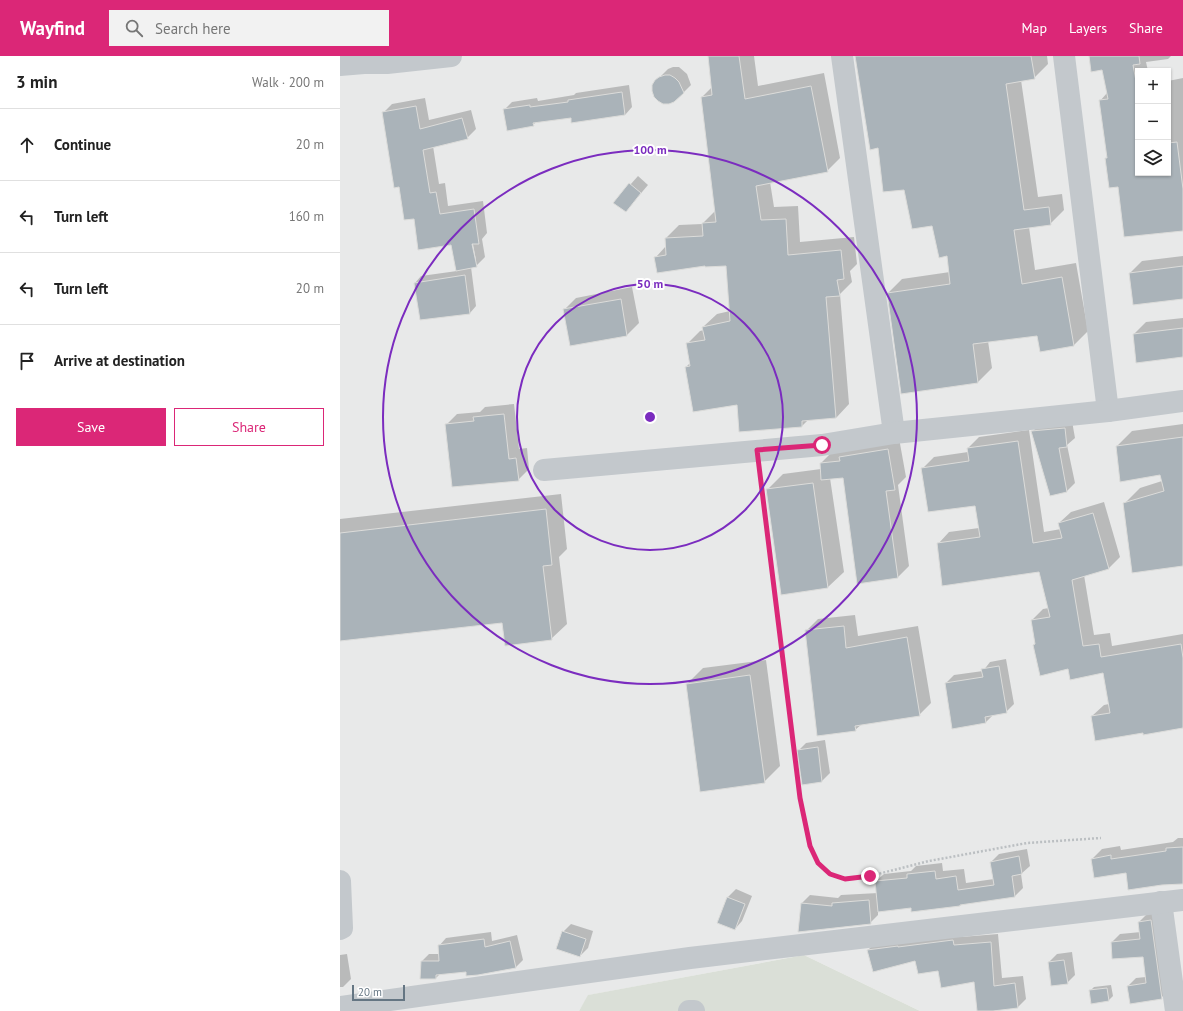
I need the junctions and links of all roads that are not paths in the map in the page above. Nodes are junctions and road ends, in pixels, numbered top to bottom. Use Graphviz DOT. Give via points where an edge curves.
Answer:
graph roads {
  1 [pos="451,56"];
  2 [pos="842,56"];
  3 [pos="1064,56"];
  4 [pos="364,59"];
  5 [pos="340,64"];
  6 [pos="1183,401"];
  7 [pos="1108,411"];
  8 [pos="894,433"];
  9 [pos="544,470"];
  10 [pos="340,881"];
  11 [pos="1183,900"];
  12 [pos="1161,902"];
  13 [pos="340,929"];
  14 [pos="340,1007"];
  15 [pos="689,1011"];
  16 [pos="694,1011"];
  17 [pos="1176,1011"];
  1 -- 4 [label="street" via="387,63"];
  2 -- 8 [label="street"];
  3 -- 7 [label="street"];
  4 -- 5 [label="street"];
  6 -- 7 [label="street"];
  7 -- 8 [label="street"];
  8 -- 9 [label="street" via="822,445"];
  10 -- 13 [label="street"];
  11 -- 12 [label="street"];
  12 -- 14 [label="street" via="690,958"];
  12 -- 17 [label="street"];
  15 -- 16 [label="street"];
}
